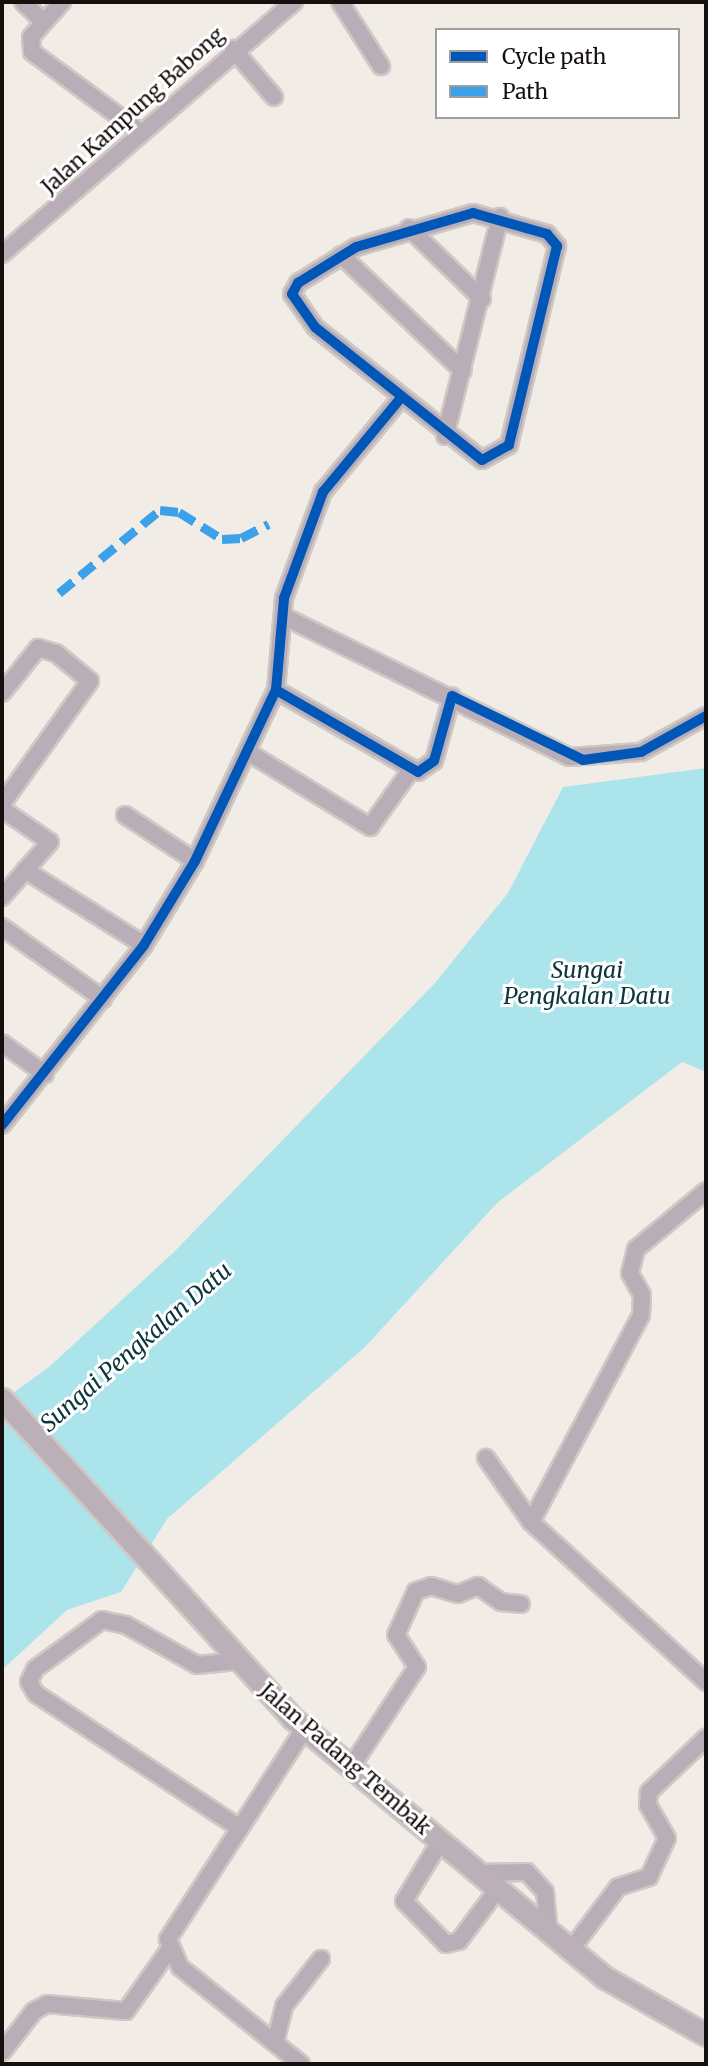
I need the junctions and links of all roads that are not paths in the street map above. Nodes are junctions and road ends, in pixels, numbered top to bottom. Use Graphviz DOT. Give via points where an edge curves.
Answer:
graph roads {
  1 [pos="23,2"];
  2 [pos="62,2"];
  3 [pos="294,2"];
  4 [pos="340,2"];
  5 [pos="43,21"];
  6 [pos="233,49"];
  7 [pos="381,66"];
  8 [pos="274,97"];
  9 [pos="140,132"];
  10 [pos="499,217"];
  11 [pos="409,228"];
  12 [pos="2,254"];
  13 [pos="341,255"];
  14 [pos="482,299"];
  15 [pos="463,371"];
  16 [pos="400,399"];
  17 [pos="445,436"];
  18 [pos="285,617"];
  19 [pos="276,690"];
  20 [pos="2,693"];
  21 [pos="452,696"];
  22 [pos="706,716"];
  23 [pos="251,754"];
  24 [pos="411,770"];
  25 [pos="2,806"];
  26 [pos="125,815"];
  27 [pos="195,860"];
  28 [pos="25,870"];
  29 [pos="2,897"];
  30 [pos="2,927"];
  31 [pos="144,945"];
  32 [pos="103,999"];
  33 [pos="2,1043"];
  34 [pos="45,1074"];
  35 [pos="2,1125"];
  36 [pos="706,1191"];
  37 [pos="2,1399"];
  38 [pos="486,1458"];
  39 [pos="531,1522"];
  40 [pos="521,1604"];
  41 [pos="238,1661"];
  42 [pos="706,1682"];
  43 [pos="304,1728"];
  44 [pos="706,1738"];
  45 [pos="351,1767"];
  46 [pos="238,1827"];
  47 [pos="440,1842"];
  48 [pos="477,1873"];
  49 [pos="497,1890"];
  50 [pos="549,1934"];
  51 [pos="169,1950"];
  52 [pos="570,1951"];
  53 [pos="321,1959"];
  54 [pos="706,2035"];
  55 [pos="275,2043"];
  56 [pos="2,2052"];
  57 [pos="301,2064"];
  1 -- 5 [label="street"];
  2 -- 5 [label="street"];
  3 -- 6 [label="street, Jalan Kampung Babong"];
  4 -- 7 [label="street"];
  5 -- 9 [label="street" via="31,37 36,59"];
  6 -- 8 [label="street"];
  6 -- 9 [label="street, Jalan Kampung Babong"];
  9 -- 12 [label="street, Jalan Kampung Babong"];
  10 -- 11 [label="street" via="476,212"];
  10 -- 14 [label="street"];
  10 -- 17 [label="street" via="547,234 557,246 509,445 502,454 478,460"];
  11 -- 13 [label="street"];
  11 -- 14 [label="street"];
  13 -- 15 [label="street"];
  13 -- 16 [label="street" via="298,283 292,300"];
  14 -- 15 [label="street"];
  15 -- 17 [label="street"];
  16 -- 17 [label="street"];
  16 -- 18 [label="street" via="323,492 284,598"];
  18 -- 19 [label="street"];
  18 -- 21 [label="street"];
  19 -- 23 [label="street"];
  19 -- 24 [label="street"];
  20 -- 25 [label="street" via="38,648 56,653 90,681"];
  21 -- 22 [label="street" via="583,760 625,757"];
  21 -- 24 [label="street" via="434,761 425,771"];
  23 -- 24 [label="street" via="370,827"];
  23 -- 27 [label="street"];
  25 -- 28 [label="street" via="50,842"];
  26 -- 27 [label="street"];
  27 -- 31 [label="street"];
  28 -- 29 [label="street"];
  28 -- 31 [label="street"];
  30 -- 32 [label="street"];
  31 -- 32 [label="street"];
  32 -- 34 [label="street"];
  33 -- 34 [label="street"];
  34 -- 35 [label="street"];
  36 -- 39 [label="street" via="636,1249 630,1273 642,1295 641,1315"];
  37 -- 41 [label="main road, Jalan Padang Tembak"];
  38 -- 39 [label="street"];
  39 -- 42 [label="street"];
  40 -- 45 [label="street" via="501,1602 478,1586 458,1594 431,1586 416,1591 396,1635 416,1667"];
  41 -- 43 [label="main road, Jalan Padang Tembak"];
  41 -- 46 [label="street" via="197,1665 126,1625 102,1620 30,1675 31,1689 55,1707"];
  43 -- 45 [label="main road, Jalan Padang Tembak"];
  43 -- 46 [label="street"];
  44 -- 52 [label="street" via="649,1791 648,1805 667,1838 649,1877 618,1887"];
  45 -- 47 [label="main road, Jalan Padang Tembak"];
  46 -- 51 [label="street" via="171,1930"];
  47 -- 48 [label="main road, Jalan Padang Tembak"];
  47 -- 49 [label="street" via="404,1901 446,1944 458,1941"];
  48 -- 49 [label="main road, Jalan Padang Tembak"];
  48 -- 50 [label="street" via="527,1872 545,1892"];
  49 -- 50 [label="main road, Jalan Padang Tembak"];
  50 -- 52 [label="main road, Jalan Padang Tembak"];
  51 -- 55 [label="street" via="180,1967"];
  51 -- 56 [label="street" via="126,2011 47,2004 34,2011"];
  52 -- 54 [label="main road, Jalan Padang Tembak" via="651,2007"];
  53 -- 55 [label="street" via="284,2006"];
  55 -- 57 [label="street"];
}
